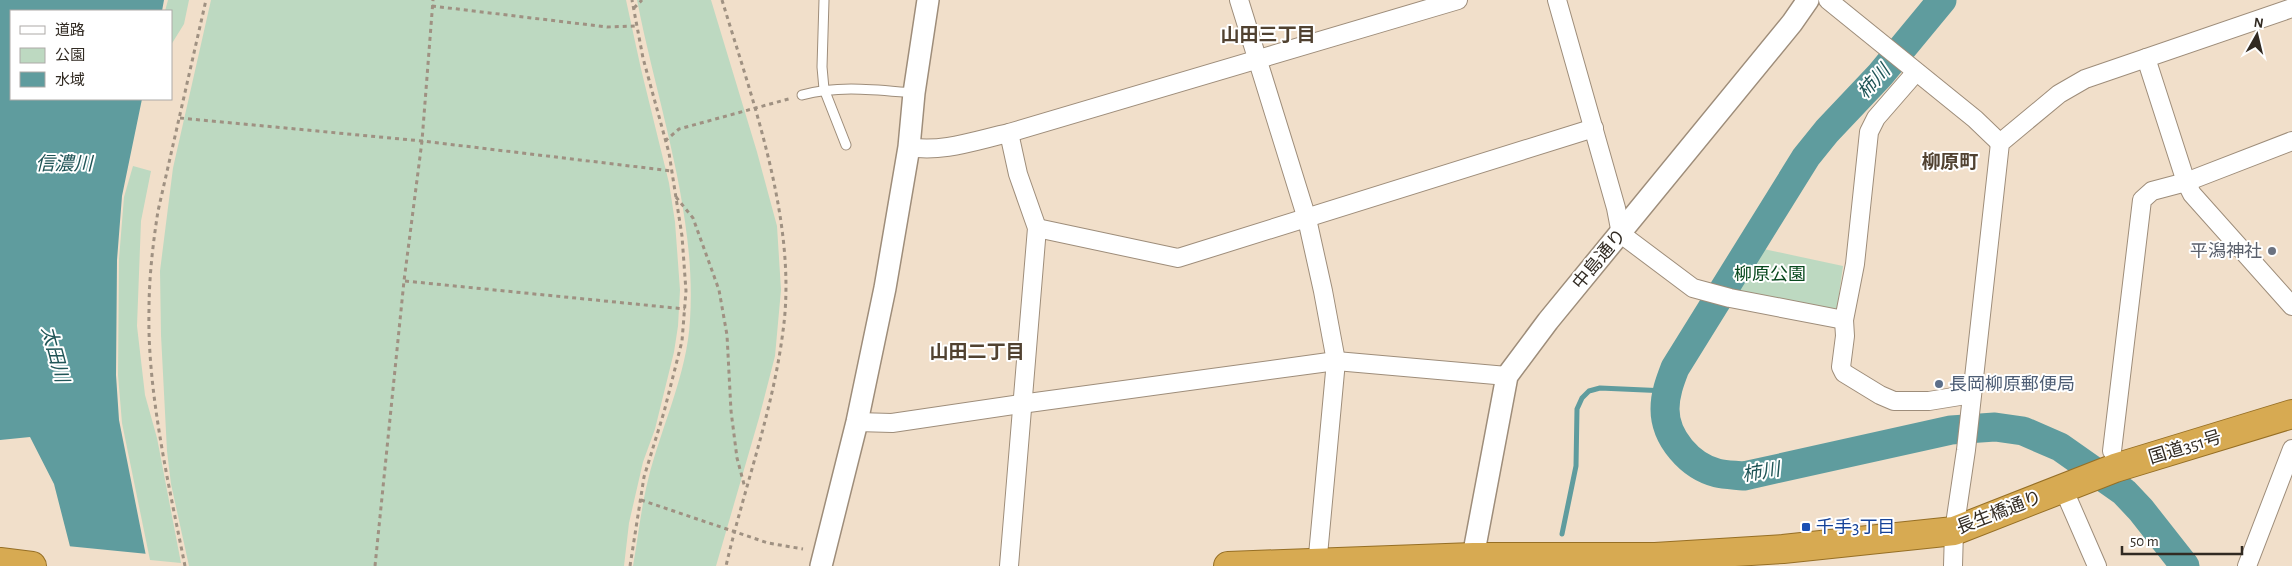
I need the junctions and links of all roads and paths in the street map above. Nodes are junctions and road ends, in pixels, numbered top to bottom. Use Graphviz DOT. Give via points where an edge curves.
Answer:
graph roads {
  1 [pos="206,0"];
  2 [pos="433,0"];
  3 [pos="632,0"];
  4 [pos="642,0"];
  5 [pos="722,0"];
  6 [pos="824,0"];
  7 [pos="928,0"];
  8 [pos="1239,0"];
  9 [pos="1458,0"];
  10 [pos="1557,0"];
  11 [pos="1808,0"];
  12 [pos="1828,0"];
  13 [pos="432,6"];
  14 [pos="2292,8"];
  15 [pos="634,9"];
  16 [pos="637,26"];
  17 [pos="2146,58"];
  18 [pos="1258,61"];
  19 [pos="1914,70"];
  20 [pos="824,89"];
  21 [pos="914,93"];
  22 [pos="802,95"];
  23 [pos="755,108"];
  24 [pos="180,118"];
  25 [pos="1594,128"];
  26 [pos="1009,133"];
  27 [pos="422,141"];
  28 [pos="665,141"];
  29 [pos="2292,141"];
  30 [pos="2000,143"];
  31 [pos="846,145"];
  32 [pos="909,147"];
  33 [pos="672,171"];
  34 [pos="2186,182"];
  35 [pos="676,197"];
  36 [pos="1307,219"];
  37 [pos="1037,228"];
  38 [pos="1621,234"];
  39 [pos="404,281"];
  40 [pos="2292,306"];
  41 [pos="685,309"];
  42 [pos="1844,320"];
  43 [pos="1336,361"];
  44 [pos="1507,376"];
  45 [pos="1972,394"];
  46 [pos="1021,404"];
  47 [pos="2292,414"];
  48 [pos="857,422"];
  49 [pos="2292,449"];
  50 [pos="2114,460"];
  51 [pos="2071,485"];
  52 [pos="745,488"];
  53 [pos="641,500"];
  54 [pos="1954,531"];
  55 [pos="734,532"];
  56 [pos="803,549"];
  57 [pos="1784,558"];
  58 [pos="1472,561"];
  59 [pos="0,562"];
  60 [pos="1654,562"];
  61 [pos="1318,564"];
  62 [pos="1289,565"];
  63 [pos="32,566"];
  64 [pos="185,566"];
  65 [pos="374,566"];
  66 [pos="630,566"];
  67 [pos="726,566"];
  68 [pos="821,566"];
  69 [pos="1009,566"];
  70 [pos="1228,566"];
  71 [pos="1953,566"];
  72 [pos="2097,566"];
  73 [pos="2247,566"];
  1 -- 24 [label="path"];
  2 -- 13 [label="path"];
  3 -- 15 [label="path"];
  4 -- 15 [label="path"];
  5 -- 23 [label="path"];
  6 -- 20 [label="lane"];
  7 -- 21 [label="street"];
  8 -- 18 [label="street"];
  9 -- 18 [label="street"];
  10 -- 25 [label="street"];
  11 -- 38 [label="street, 中島通り"];
  12 -- 19 [label="street"];
  13 -- 16 [label="path" via="607,27"];
  13 -- 27 [label="path"];
  14 -- 17 [label="street"];
  15 -- 16 [label="path"];
  16 -- 28 [label="path"];
  17 -- 30 [label="street" via="2085,79 2059,94"];
  17 -- 34 [label="street"];
  18 -- 26 [label="street"];
  18 -- 36 [label="street"];
  19 -- 30 [label="street" via="1975,118"];
  19 -- 42 [label="street" via="1876,118 1869,132 1855,264"];
  20 -- 21 [label="lane"];
  20 -- 22 [label="lane"];
  20 -- 31 [label="lane"];
  21 -- 32 [label="street"];
  22 -- 23 [label="path"];
  23 -- 28 [label="path" via="679,129"];
  23 -- 52 [label="path" via="777,200 786,285 778,365"];
  24 -- 27 [label="path"];
  24 -- 64 [label="path" via="158,211 149,311 156,404"];
  25 -- 36 [label="street"];
  25 -- 38 [label="street"];
  26 -- 32 [label="street" via="941,148"];
  26 -- 37 [label="street" via="1018,174"];
  27 -- 33 [label="path"];
  27 -- 39 [label="path"];
  28 -- 33 [label="path"];
  29 -- 34 [label="street"];
  30 -- 45 [label="street"];
  32 -- 48 [label="street" via="885,288"];
  33 -- 35 [label="path"];
  34 -- 40 [label="street" via="2192,194"];
  34 -- 50 [label="street" via="2152,191 2142,200"];
  35 -- 41 [label="path" via="685,267"];
  35 -- 52 [label="path" via="693,218 719,290 727,335 737,458"];
  36 -- 37 [label="street" via="1178,258"];
  36 -- 43 [label="street"];
  37 -- 46 [label="street"];
  38 -- 42 [label="street" via="1693,288"];
  38 -- 44 [label="street, 中島通り"];
  39 -- 41 [label="path"];
  39 -- 65 [label="path"];
  41 -- 53 [label="path" via="675,374 644,477"];
  42 -- 45 [label="street" via="1841,367 1844,373 1880,395 1894,401 1913,403"];
  43 -- 44 [label="street"];
  43 -- 46 [label="street"];
  43 -- 61 [label="street"];
  44 -- 58 [label="street, 中島通り"];
  45 -- 54 [label="street"];
  46 -- 48 [label="street" via="892,423"];
  46 -- 69 [label="street"];
  47 -- 50 [label="highway, 国道351号"];
  48 -- 68 [label="street"];
  49 -- 73 [label="street"];
  50 -- 51 [label="highway, 国道351号"];
  51 -- 54 [label="highway, 長生橋通り"];
  51 -- 72 [label="street"];
  52 -- 55 [label="path"];
  53 -- 55 [label="path"];
  53 -- 66 [label="path"];
  54 -- 57 [label="highway, 長生橋通り"];
  54 -- 71 [label="street"];
  55 -- 56 [label="path" via="768,543"];
  55 -- 67 [label="path"];
  57 -- 60 [label="highway, 長生橋通り"];
  58 -- 60 [label="highway, 長生橋通り"];
  58 -- 61 [label="highway, 長生橋通り"];
  59 -- 63 [label="highway"];
  61 -- 62 [label="highway, 長生橋通り"];
  62 -- 70 [label="highway, 長生橋通り"];
}
